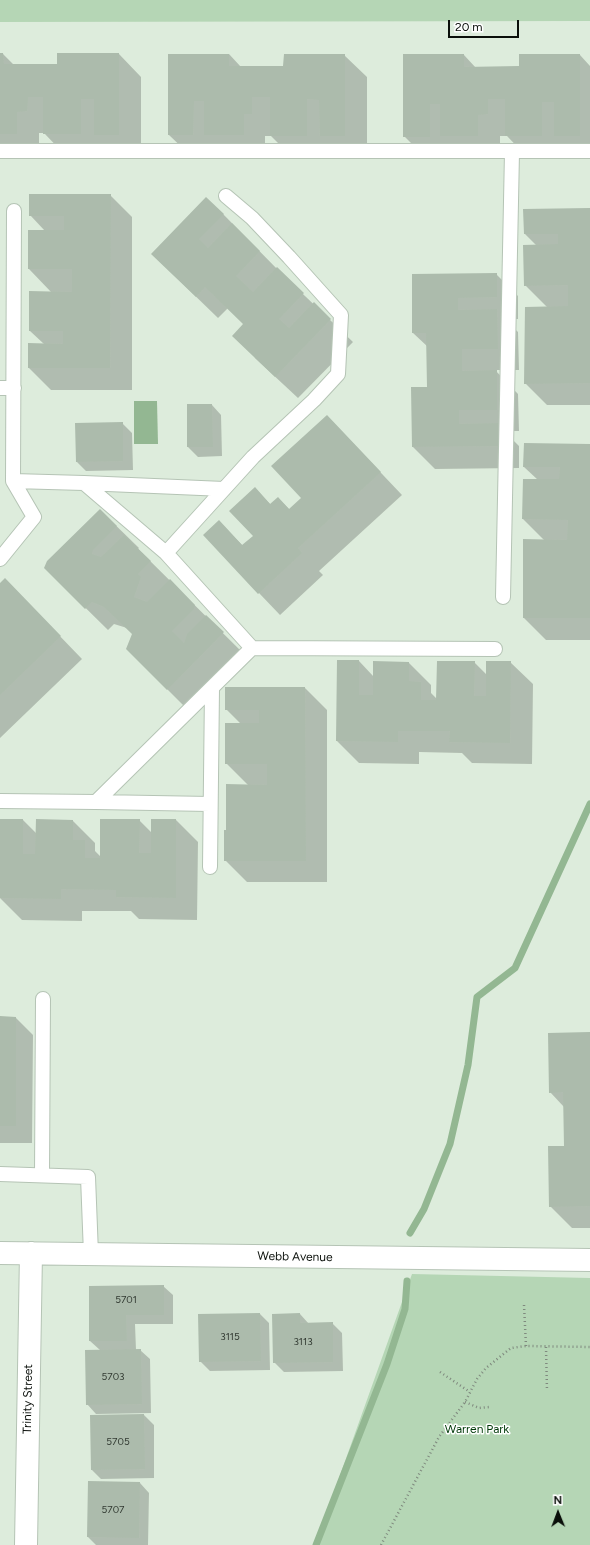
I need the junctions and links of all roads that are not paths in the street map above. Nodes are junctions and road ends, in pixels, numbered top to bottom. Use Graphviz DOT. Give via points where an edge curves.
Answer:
graph roads {
  1 [pos="0,151"];
  2 [pos="590,151"];
  3 [pos="512,152"];
  4 [pos="226,196"];
  5 [pos="14,211"];
  6 [pos="7,388"];
  7 [pos="7,438"];
  8 [pos="14,481"];
  9 [pos="84,483"];
  10 [pos="224,489"];
  11 [pos="166,553"];
  12 [pos="0,559"];
  13 [pos="503,596"];
  14 [pos="252,648"];
  15 [pos="495,649"];
  16 [pos="212,688"];
  17 [pos="0,801"];
  18 [pos="96,802"];
  19 [pos="210,804"];
  20 [pos="210,867"];
  21 [pos="43,999"];
  22 [pos="0,1174"];
  23 [pos="42,1175"];
  24 [pos="0,1253"];
  25 [pos="31,1254"];
  26 [pos="91,1254"];
  27 [pos="590,1260"];
  28 [pos="26,1545"];
  1 -- 3 [label="lane"];
  2 -- 3 [label="lane"];
  3 -- 13 [label="lane"];
  4 -- 10 [label="lane" via="252,218 341,315 338,374"];
  5 -- 6 [label="lane"];
  6 -- 7 [label="lane"];
  7 -- 8 [label="lane"];
  8 -- 9 [label="lane"];
  8 -- 12 [label="lane" via="34,517"];
  9 -- 10 [label="lane"];
  9 -- 11 [label="lane"];
  10 -- 11 [label="lane"];
  11 -- 14 [label="lane"];
  14 -- 15 [label="lane"];
  14 -- 16 [label="lane"];
  16 -- 18 [label="lane"];
  16 -- 19 [label="lane"];
  17 -- 18 [label="lane"];
  18 -- 19 [label="lane"];
  19 -- 20 [label="lane"];
  21 -- 23 [label="lane"];
  22 -- 23 [label="lane"];
  23 -- 26 [label="lane" via="88,1177"];
  24 -- 25 [label="street, Webb Avenue"];
  25 -- 26 [label="street, Webb Avenue"];
  25 -- 28 [label="street, Trinity Street"];
  26 -- 27 [label="street, Webb Avenue"];
}
